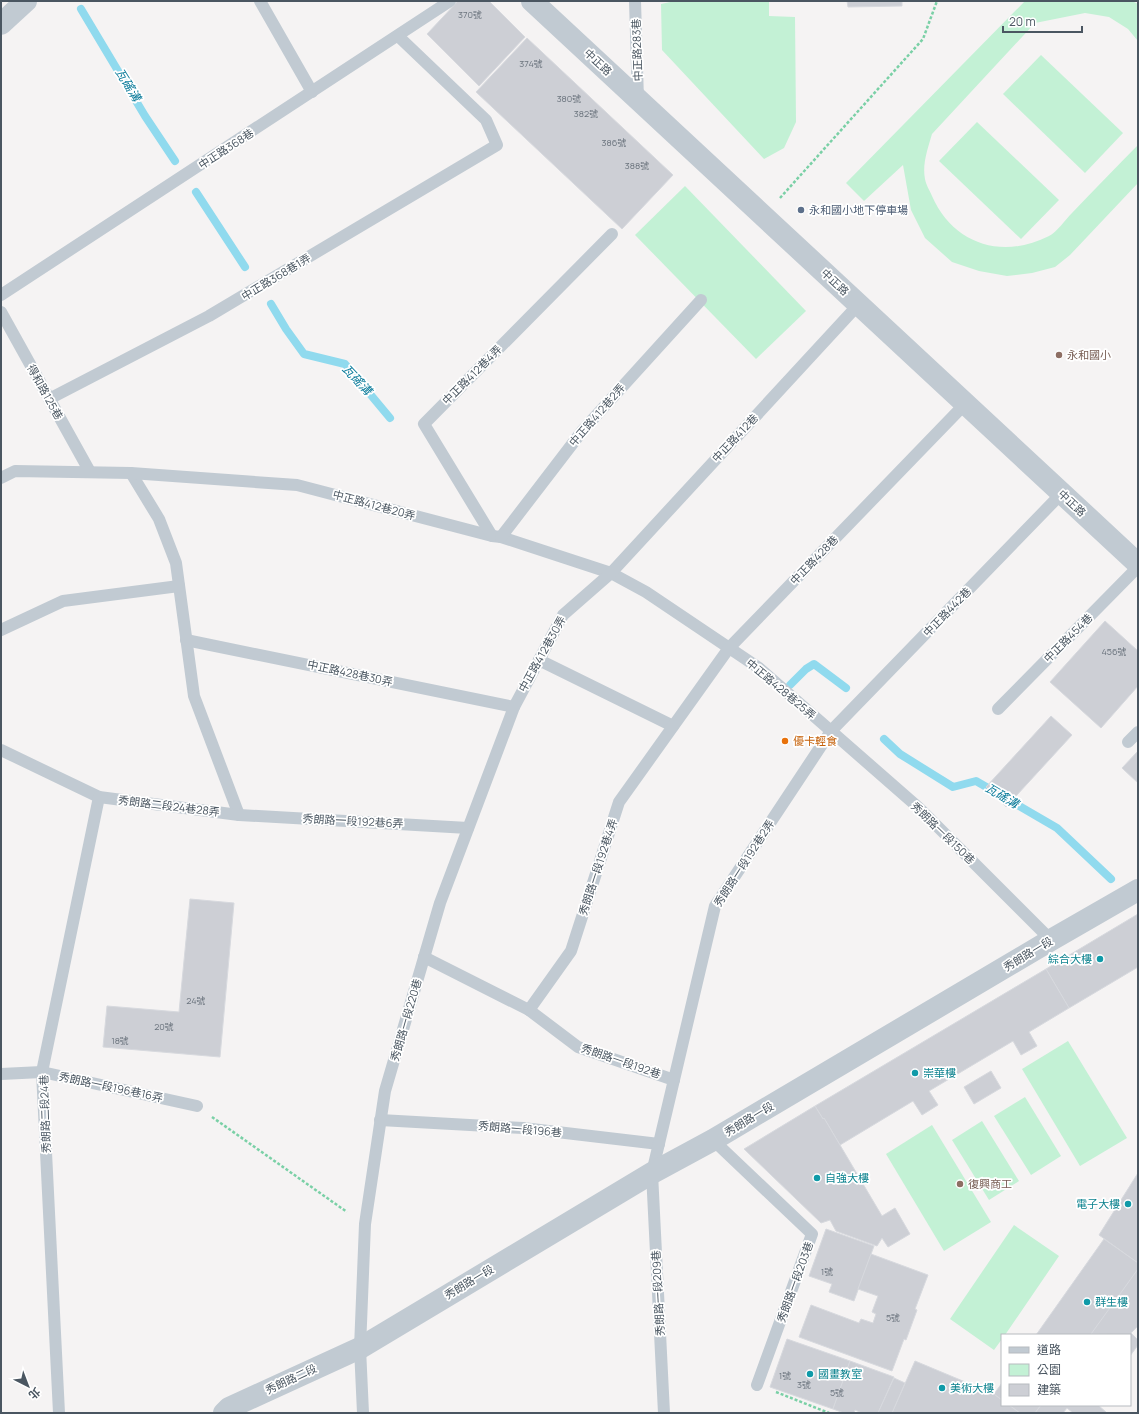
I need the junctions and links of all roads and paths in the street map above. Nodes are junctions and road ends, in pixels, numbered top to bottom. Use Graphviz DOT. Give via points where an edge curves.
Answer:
graph roads {
  1 [pos="26,1"];
  2 [pos="260,1"];
  3 [pos="450,1"];
  4 [pos="532,1"];
  5 [pos="635,1"];
  6 [pos="937,1"];
  7 [pos="1,24"];
  8 [pos="398,36"];
  9 [pos="312,92"];
  10 [pos="638,100"];
  11 [pos="764,216"];
  12 [pos="612,234"];
  13 [pos="1,295"];
  14 [pos="701,300"];
  15 [pos="859,304"];
  16 [pos="1,312"];
  17 [pos="49,399"];
  18 [pos="966,404"];
  19 [pos="90,472"];
  20 [pos="131,473"];
  21 [pos="1,478"];
  22 [pos="1062,494"];
  23 [pos="497,536"];
  24 [pos="1138,564"];
  25 [pos="1138,567"];
  26 [pos="611,573"];
  27 [pos="179,586"];
  28 [pos="1,630"];
  29 [pos="186,640"];
  30 [pos="729,648"];
  31 [pos="539,660"];
  32 [pos="514,707"];
  33 [pos="998,709"];
  34 [pos="674,726"];
  35 [pos="831,731"];
  36 [pos="1138,732"];
  37 [pos="1128,742"];
  38 [pos="1,750"];
  39 [pos="99,797"];
  40 [pos="239,815"];
  41 [pos="468,828"];
  42 [pos="1138,890"];
  43 [pos="1051,940"];
  44 [pos="424,957"];
  45 [pos="529,1010"];
  46 [pos="42,1072"];
  47 [pos="1,1074"];
  48 [pos="674,1080"];
  49 [pos="197,1106"];
  50 [pos="380,1120"];
  51 [pos="713,1140"];
  52 [pos="659,1144"];
  53 [pos="652,1173"];
  54 [pos="365,1224"];
  55 [pos="360,1348"];
  56 [pos="757,1385"];
  57 [pos="227,1411"];
  58 [pos="59,1413"];
  59 [pos="363,1413"];
  60 [pos="664,1413"];
  61 [pos="829,1413"];
  1 -- 7 [label="street"];
  2 -- 9 [label="lane"];
  3 -- 8 [label="lane, 中正路368巷"];
  4 -- 10 [label="street, 中正路"];
  5 -- 10 [label="lane, 中正路283巷"];
  6 -- 11 [label="path" via="923,39"];
  8 -- 9 [label="lane, 中正路368巷"];
  8 -- 17 [label="lane, 中正路368巷1弄" via="486,120 497,145 209,316"];
  9 -- 13 [label="lane, 中正路368巷"];
  10 -- 11 [label="street, 中正路"];
  11 -- 15 [label="street, 中正路"];
  12 -- 23 [label="lane, 中正路412巷4弄" via="424,424"];
  14 -- 23 [label="lane, 中正路412巷2弄" via="583,430"];
  15 -- 18 [label="street, 中正路"];
  15 -- 26 [label="lane, 中正路412巷"];
  16 -- 17 [label="lane, 得和路125巷"];
  17 -- 19 [label="lane, 得和路125巷"];
  18 -- 22 [label="street, 中正路"];
  18 -- 30 [label="lane, 中正路428巷"];
  19 -- 20 [label="lane"];
  19 -- 21 [label="lane" via="15,471"];
  20 -- 23 [label="lane, 中正路412巷20弄" via="298,485"];
  20 -- 27 [label="lane" via="159,519 176,563"];
  22 -- 24 [label="street, 中正路"];
  22 -- 35 [label="lane, 中正路442巷"];
  23 -- 26 [label="lane, 中正路412巷20弄"];
  25 -- 33 [label="lane, 中正路454巷"];
  26 -- 30 [label="lane, 中正路428巷25弄" via="646,592"];
  26 -- 31 [label="lane, 中正路412巷30弄" via="563,615"];
  27 -- 28 [label="lane" via="63,601"];
  27 -- 29 [label="lane"];
  29 -- 32 [label="lane, 中正路428巷30弄"];
  29 -- 40 [label="lane" via="194,696"];
  30 -- 34 [label="lane, 中正路428巷"];
  30 -- 35 [label="lane, 中正路428巷25弄" via="759,668"];
  31 -- 32 [label="lane, 中正路412巷30弄"];
  31 -- 34 [label="lane"];
  32 -- 41 [label="lane, 秀朗路一段220巷"];
  34 -- 45 [label="lane, 秀朗路一段192巷4弄" via="619,802 571,951"];
  35 -- 43 [label="lane, 秀朗路一段150巷" via="919,808"];
  35 -- 48 [label="lane, 秀朗路一段192巷2弄" via="715,906"];
  36 -- 37 [label="lane"];
  38 -- 39 [label="lane, 秀朗路二段24巷28弄"];
  39 -- 40 [label="lane, 秀朗路二段24巷28弄"];
  39 -- 46 [label="lane, 秀朗路二段24巷"];
  40 -- 41 [label="lane, 秀朗路一段192巷6弄"];
  41 -- 44 [label="lane, 秀朗路一段220巷" via="440,903"];
  42 -- 43 [label="street, 秀朗路一段"];
  43 -- 51 [label="street, 秀朗路一段"];
  44 -- 45 [label="lane, 秀朗路一段192巷"];
  44 -- 50 [label="lane, 秀朗路一段220巷" via="385,1091"];
  45 -- 48 [label="lane, 秀朗路一段192巷" via="578,1047"];
  46 -- 47 [label="lane, 秀朗路一段196巷16弄"];
  46 -- 49 [label="lane, 秀朗路一段196巷16弄"];
  46 -- 58 [label="lane, 秀朗路二段24巷"];
  48 -- 52 [label="lane, 秀朗路一段192巷"];
  49 -- 54 [label="path"];
  50 -- 52 [label="lane, 秀朗路一段196巷" via="523,1128"];
  50 -- 54 [label="lane, 秀朗路一段220巷"];
  51 -- 53 [label="street, 秀朗路一段"];
  51 -- 56 [label="lane, 秀朗路一段203巷" via="812,1234"];
  52 -- 53 [label="lane, 秀朗路一段192巷"];
  53 -- 55 [label="street, 秀朗路一段"];
  53 -- 60 [label="lane, 秀朗路一段209巷"];
  54 -- 55 [label="lane, 秀朗路一段220巷"];
  55 -- 57 [label="street, 秀朗路二段"];
  55 -- 59 [label="lane, 秀朗路一段220巷"];
  56 -- 61 [label="path"];
}
